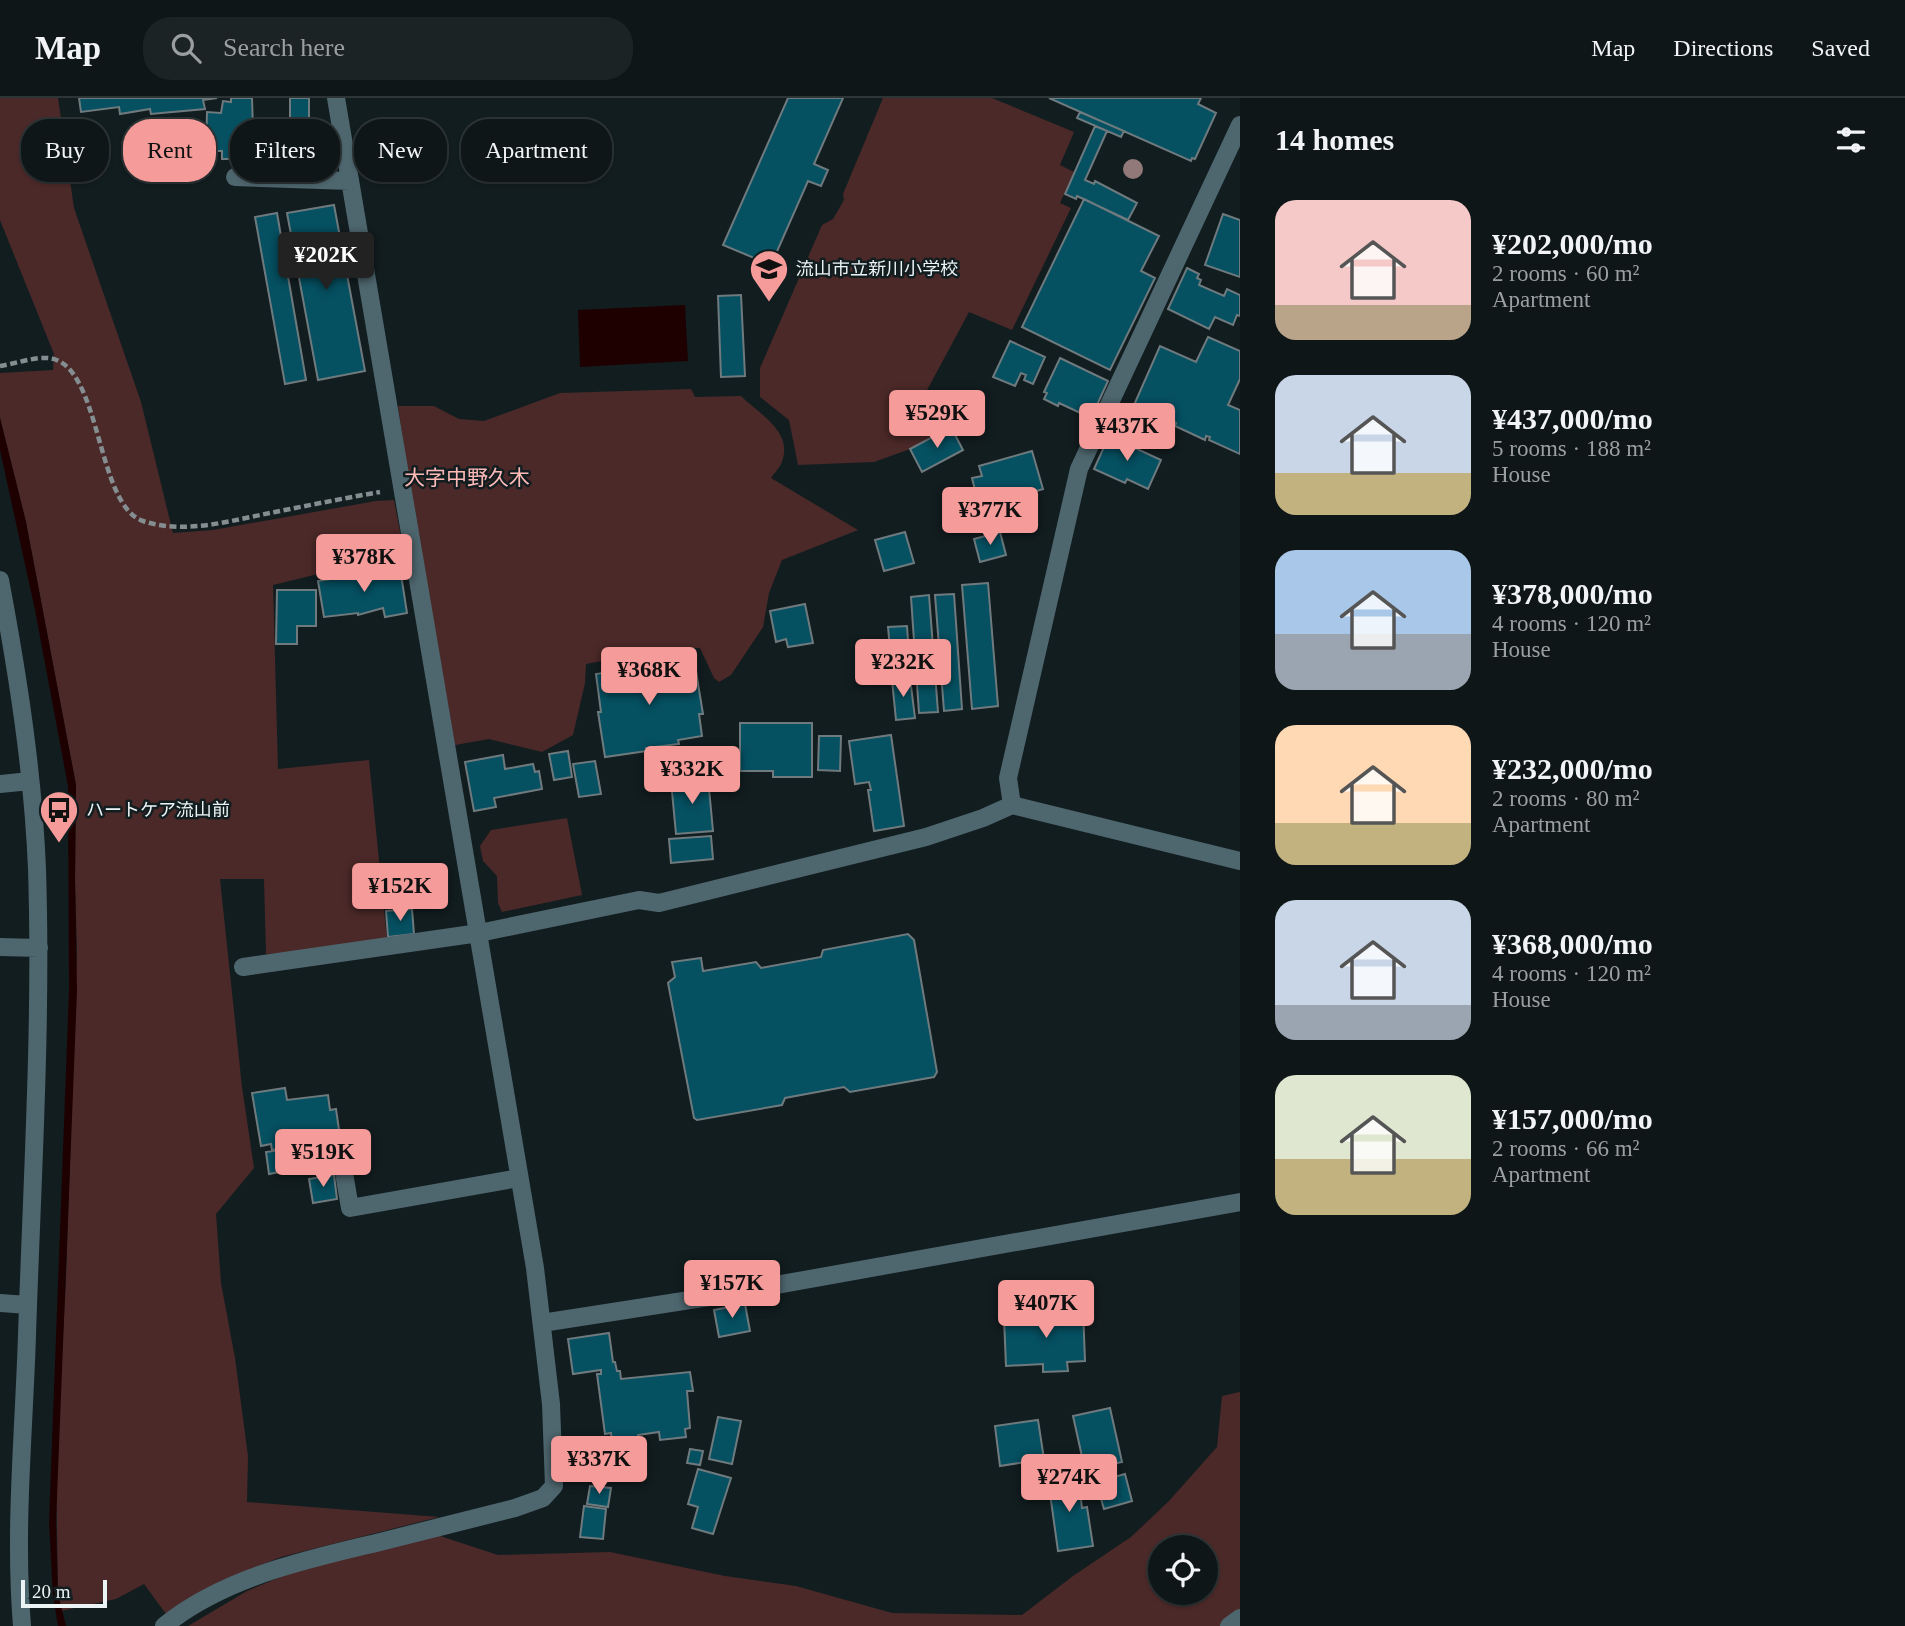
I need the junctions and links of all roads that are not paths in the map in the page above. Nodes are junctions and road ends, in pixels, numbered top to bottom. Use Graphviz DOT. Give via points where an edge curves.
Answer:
graph roads {
  1 [pos="335,98"];
  2 [pos="1240,125"];
  3 [pos="340,181"];
  4 [pos="350,181"];
  5 [pos="0,580"];
  6 [pos="30,781"];
  7 [pos="0,783"];
  8 [pos="1012,805"];
  9 [pos="1240,861"];
  10 [pos="479,933"];
  11 [pos="0,947"];
  12 [pos="39,948"];
  13 [pos="243,967"];
  14 [pos="342,1161"];
  15 [pos="519,1178"];
  16 [pos="1240,1202"];
  17 [pos="0,1303"];
  18 [pos="28,1305"];
  19 [pos="542,1323"];
  20 [pos="1240,1618"];
  21 [pos="22,1626"];
  22 [pos="164,1626"];
  23 [pos="1229,1626"];
  1 -- 4 [label="street"];
  2 -- 8 [label="street" via="1079,469 1008,778"];
  3 -- 4 [label="street"];
  4 -- 10 [label="street"];
  5 -- 6 [label="street"];
  6 -- 7 [label="street"];
  6 -- 12 [label="street"];
  8 -- 9 [label="street"];
  8 -- 10 [label="street" via="926,837 791,871 659,902 639,900"];
  10 -- 13 [label="street"];
  10 -- 15 [label="street"];
  11 -- 12 [label="street"];
  12 -- 18 [label="street"];
  14 -- 15 [label="street" via="350,1208"];
  15 -- 19 [label="street"];
  16 -- 19 [label="street"];
  17 -- 18 [label="street"];
  18 -- 21 [label="street" via="20,1489"];
  19 -- 22 [label="street" via="554,1486 542,1498 281,1567 229,1588"];
  20 -- 23 [label="street"];
}
